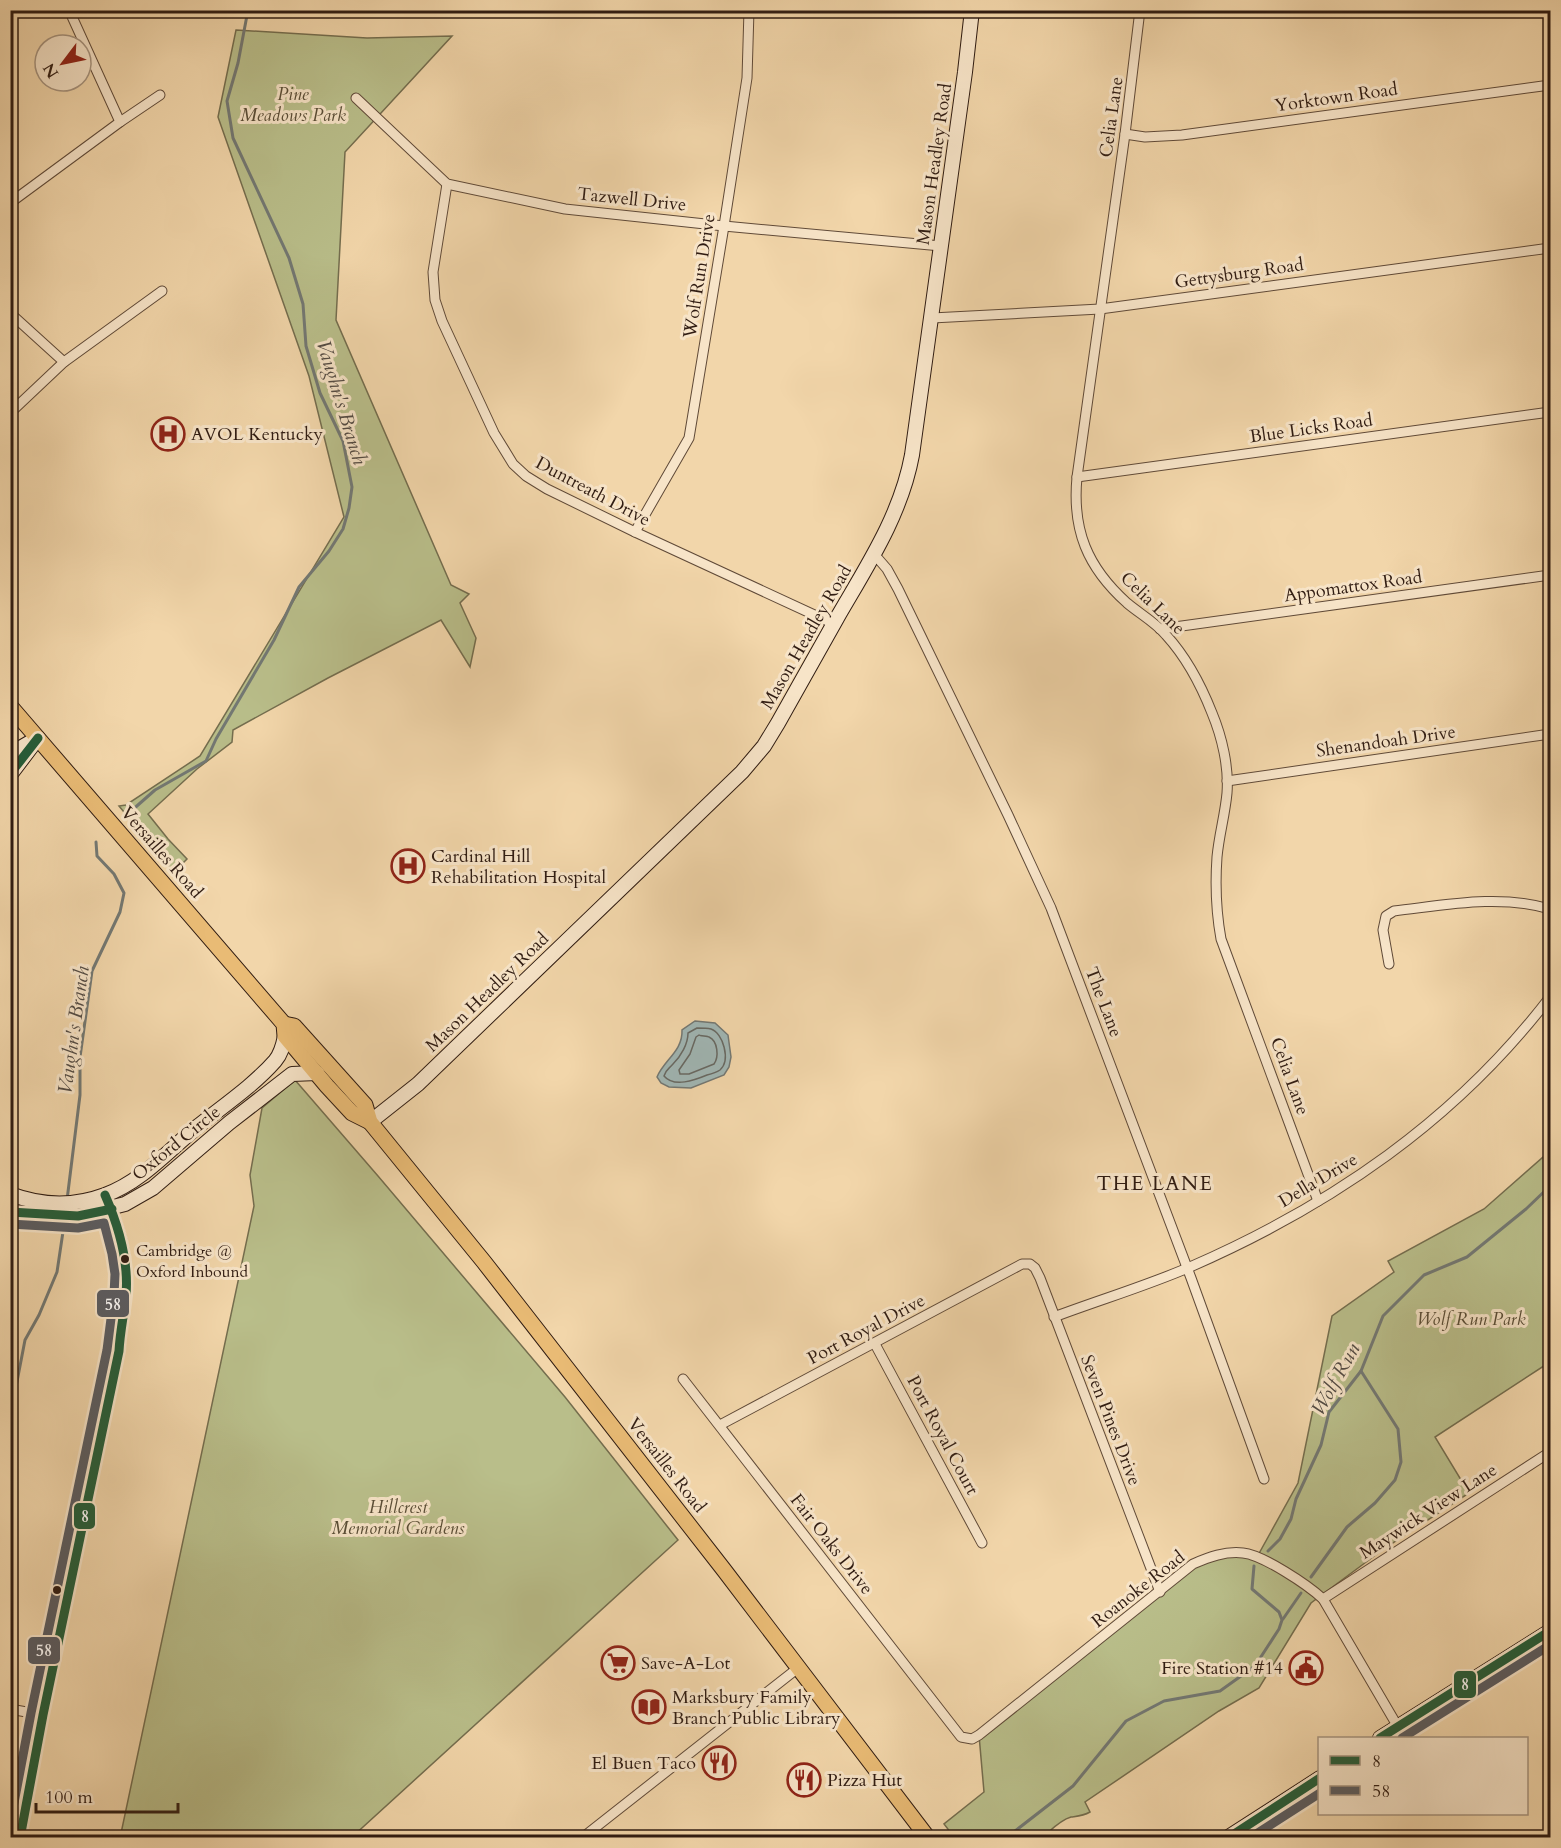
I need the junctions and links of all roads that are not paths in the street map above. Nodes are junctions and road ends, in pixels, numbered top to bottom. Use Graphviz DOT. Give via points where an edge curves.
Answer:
graph roads {
  1 [pos="69,10"];
  2 [pos="749,10"];
  3 [pos="972,10"];
  4 [pos="1140,10"];
  5 [pos="1551,85"];
  6 [pos="160,95"];
  7 [pos="356,98"];
  8 [pos="120,122"];
  9 [pos="1125,134"];
  10 [pos="447,184"];
  11 [pos="10,203"];
  12 [pos="724,226"];
  13 [pos="941,246"];
  14 [pos="1551,248"];
  15 [pos="162,291"];
  16 [pos="1100,309"];
  17 [pos="10,313"];
  18 [pos="932,318"];
  19 [pos="64,362"];
  20 [pos="1551,412"];
  21 [pos="10,413"];
  22 [pos="1077,477"];
  23 [pos="635,532"];
  24 [pos="874,554"];
  25 [pos="1551,575"];
  26 [pos="834,624"];
  27 [pos="1160,629"];
  28 [pos="10,706"];
  29 [pos="1551,734"];
  30 [pos="38,738"];
  31 [pos="10,754"];
  32 [pos="10,775"];
  33 [pos="1227,781"];
  34 [pos="1551,909"];
  35 [pos="1389,964"];
  36 [pos="1551,997"];
  37 [pos="285,1030"];
  38 [pos="316,1073"];
  39 [pos="370,1122"];
  40 [pos="10,1194"];
  41 [pos="105,1195"];
  42 [pos="1318,1201"];
  43 [pos="112,1209"];
  44 [pos="10,1212"];
  45 [pos="1027,1263"];
  46 [pos="1187,1268"];
  47 [pos="1054,1317"];
  48 [pos="874,1344"];
  49 [pos="683,1379"];
  50 [pos="720,1425"];
  51 [pos="1551,1452"];
  52 [pos="1264,1479"];
  53 [pos="982,1543"];
  54 [pos="1160,1592"];
  55 [pos="1323,1599"];
  56 [pos="1551,1631"];
  57 [pos="798,1668"];
  58 [pos="10,1709"];
  59 [pos="43,1715"];
  60 [pos="1398,1727"];
  61 [pos="955,1730"];
  62 [pos="1382,1737"];
  63 [pos="1318,1779"];
  64 [pos="20,1838"];
  65 [pos="582,1838"];
  66 [pos="928,1838"];
  67 [pos="1227,1838"];
  1 -- 8 [label="street"];
  2 -- 12 [label="street, Wolf Run Drive" via="747,78"];
  3 -- 13 [label="main road, Mason Headley Road"];
  4 -- 9 [label="street, Celia Lane"];
  5 -- 9 [label="street, Yorktown Road" via="1182,135"];
  6 -- 8 [label="street"];
  7 -- 10 [label="street"];
  8 -- 11 [label="street"];
  9 -- 16 [label="street, Celia Lane"];
  10 -- 12 [label="street, Tazwell Drive" via="564,209"];
  10 -- 23 [label="street, Duntreath Drive" via="433,272 434,294 442,321 494,433 513,464 526,476"];
  12 -- 13 [label="street, Tazwell Drive"];
  12 -- 23 [label="street, Wolf Run Drive" via="689,438"];
  13 -- 18 [label="main road, Mason Headley Road"];
  14 -- 16 [label="street, Gettysburg Road"];
  15 -- 19 [label="street"];
  16 -- 18 [label="street, Gettysburg Road"];
  16 -- 22 [label="street, Celia Lane"];
  17 -- 19 [label="street"];
  18 -- 24 [label="main road, Mason Headley Road" via="908,478"];
  19 -- 21 [label="street"];
  20 -- 22 [label="street, Blue Licks Road"];
  22 -- 27 [label="street, Celia Lane" via="1076,517 1095,566 1125,601"];
  23 -- 26 [label="street, Duntreath Drive"];
  24 -- 26 [label="main road, Mason Headley Road"];
  24 -- 46 [label="street, The Lane" via="898,590 1051,908"];
  25 -- 27 [label="street, Appomattox Road"];
  26 -- 39 [label="main road, Mason Headley Road" via="764,746 742,772 418,1084"];
  27 -- 33 [label="street, Celia Lane" via="1201,686 1218,727"];
  28 -- 30 [label="main road, Versailles Road"];
  29 -- 33 [label="street, Shenandoah Drive"];
  30 -- 31 [label="main road"];
  30 -- 32 [label="main road"];
  30 -- 37 [label="main road, Versailles Road"];
  33 -- 42 [label="street, Celia Lane" via="1217,855 1221,939"];
  34 -- 35 [label="street" via="1528,903 1489,901 1394,911 1386,916 1383,930"];
  36 -- 42 [label="street, Della Drive" via="1489,1068 1437,1117 1347,1185"];
  37 -- 38 [label="main road, Versailles Road"];
  37 -- 39 [label="main road, Versailles Road" via="294,1026 365,1105"];
  37 -- 41 [label="main road, Oxford Circle" via="277,1060 263,1073 142,1174"];
  38 -- 39 [label="main road, Versailles Road" via="351,1113"];
  38 -- 43 [label="main road, Oxford Circle" via="292,1074 153,1188"];
  39 -- 57 [label="main road, Versailles Road" via="484,1262"];
  40 -- 41 [label="main road, Oxford Circle" via="58,1204"];
  41 -- 43 [label="street"];
  42 -- 46 [label="street, Della Drive"];
  43 -- 44 [label="main road, Oxford Circle" via="78,1216"];
  43 -- 59 [label="street" via="127,1267 119,1351"];
  45 -- 47 [label="street, Seven Pines Drive" via="1035,1268"];
  45 -- 48 [label="street, Port Royal Drive"];
  46 -- 47 [label="street, Della Drive"];
  46 -- 52 [label="street, The Lane"];
  47 -- 54 [label="street, Seven Pines Drive"];
  48 -- 50 [label="street, Port Royal Drive"];
  48 -- 53 [label="street, Port Royal Court"];
  49 -- 50 [label="street, Fair Oaks Drive"];
  50 -- 61 [label="street, Fair Oaks Drive"];
  51 -- 55 [label="street, Maywick View Lane"];
  54 -- 55 [label="street, Roanoke Road" via="1193,1564 1229,1553 1243,1553 1281,1570"];
  54 -- 61 [label="street, Roanoke Road" via="979,1735 966,1739"];
  55 -- 60 [label="street, Roanoke Road"];
  56 -- 60 [label="main road"];
  57 -- 65 [label="street"];
  57 -- 66 [label="main road, Versailles Road"];
  58 -- 59 [label="street"];
  59 -- 64 [label="street"];
  60 -- 62 [label="main road"];
  63 -- 67 [label="main road"];
}
